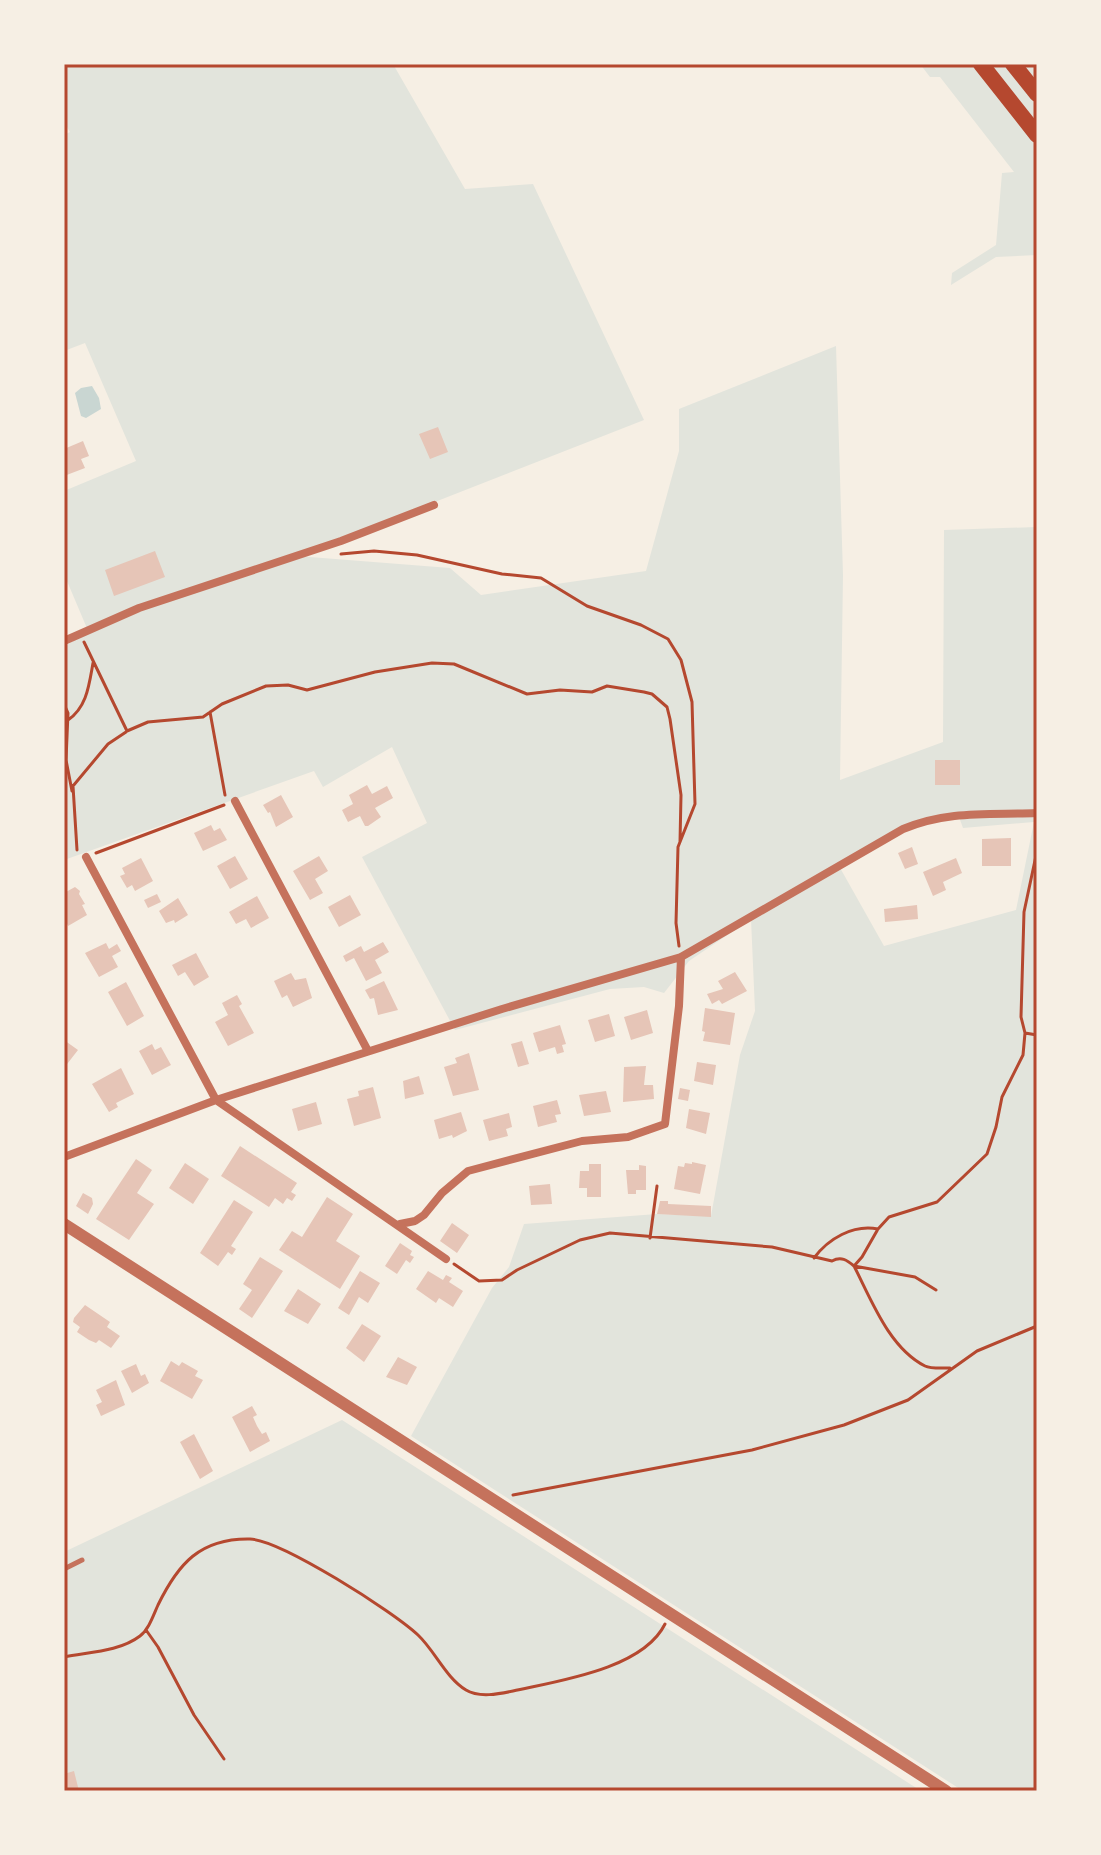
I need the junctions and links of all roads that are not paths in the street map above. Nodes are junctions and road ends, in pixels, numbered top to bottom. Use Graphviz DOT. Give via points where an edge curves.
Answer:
graph roads {
  1 [pos="981,64"];
  2 [pos="1013,64"];
  3 [pos="1037,94"];
  4 [pos="1037,135"];
  5 [pos="434,505"];
  6 [pos="64,641"];
  7 [pos="232,802"];
  8 [pos="1037,813"];
  9 [pos="86,857"];
  10 [pos="681,957"];
  11 [pos="368,1051"];
  12 [pos="216,1100"];
  13 [pos="64,1157"];
  14 [pos="64,1224"];
  15 [pos="400,1224"];
  16 [pos="446,1259"];
  17 [pos="82,1560"];
  18 [pos="64,1569"];
  19 [pos="946,1791"];
  1 -- 4 [label="highway"];
  2 -- 3 [label="highway"];
  5 -- 6 [label="street" via="139,608"];
  7 -- 11 [label="street"];
  8 -- 10 [label="street" via="948,815 903,829"];
  9 -- 12 [label="street"];
  10 -- 11 [label="street"];
  10 -- 15 [label="street" via="665,1124 628,1137 582,1141 468,1171 424,1215"];
  11 -- 12 [label="street"];
  12 -- 13 [label="street"];
  12 -- 15 [label="street"];
  14 -- 19 [label="street"];
  15 -- 16 [label="street"];
  17 -- 18 [label="lane"];
}
